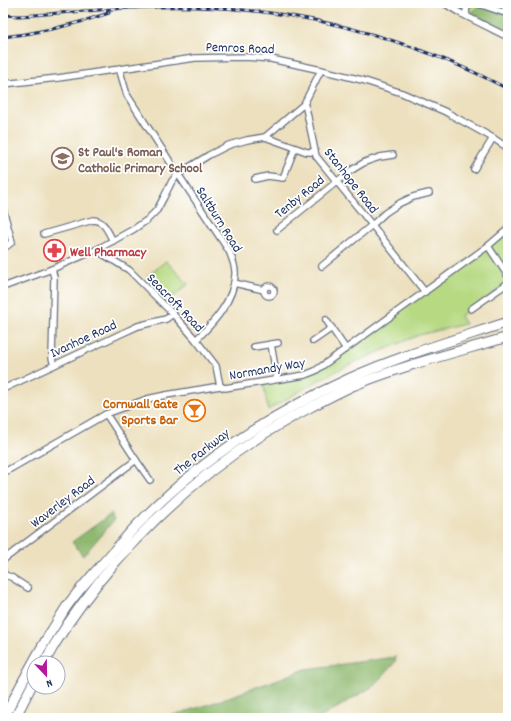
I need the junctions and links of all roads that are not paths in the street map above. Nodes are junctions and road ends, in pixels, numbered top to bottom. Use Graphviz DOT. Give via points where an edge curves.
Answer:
graph roads {
  1 [pos="444,3"];
  2 [pos="472,3"];
  3 [pos="476,3"];
  4 [pos="508,14"];
  5 [pos="468,16"];
  6 [pos="508,37"];
  7 [pos="119,68"];
  8 [pos="321,70"];
  9 [pos="3,84"];
  10 [pos="304,104"];
  11 [pos="265,137"];
  12 [pos="493,138"];
  13 [pos="295,148"];
  14 [pos="508,148"];
  15 [pos="314,152"];
  16 [pos="393,155"];
  17 [pos="474,169"];
  18 [pos="178,174"];
  19 [pos="255,179"];
  20 [pos="336,182"];
  21 [pos="429,193"];
  22 [pos="3,210"];
  23 [pos="372,225"];
  24 [pos="508,229"];
  25 [pos="277,230"];
  26 [pos="47,235"];
  27 [pos="113,241"];
  28 [pos="488,246"];
  29 [pos="3,248"];
  30 [pos="96,250"];
  31 [pos="322,266"];
  32 [pos="52,269"];
  33 [pos="508,276"];
  34 [pos="234,283"];
  35 [pos="508,283"];
  36 [pos="3,287"];
  37 [pos="264,290"];
  38 [pos="425,292"];
  39 [pos="471,309"];
  40 [pos="173,314"];
  41 [pos="326,320"];
  42 [pos="508,322"];
  43 [pos="332,328"];
  44 [pos="508,337"];
  45 [pos="196,340"];
  46 [pos="313,341"];
  47 [pos="278,342"];
  48 [pos="271,344"];
  49 [pos="254,347"];
  50 [pos="346,349"];
  51 [pos="54,365"];
  52 [pos="277,379"];
  53 [pos="220,386"];
  54 [pos="3,389"];
  55 [pos="106,414"];
  56 [pos="136,460"];
  57 [pos="3,473"];
  58 [pos="150,480"];
  59 [pos="3,560"];
  60 [pos="3,575"];
  61 [pos="28,588"];
  62 [pos="49,655"];
  63 [pos="27,695"];
  64 [pos="4,718"];
  65 [pos="15,718"];
  1 -- 5 [label="street"];
  2 -- 5 [label="street" via="466,8"];
  3 -- 4 [label="street"];
  5 -- 6 [label="street"];
  7 -- 8 [label="street, Pemros Road" via="195,58 246,57 271,59"];
  7 -- 9 [label="street, Pemros Road"];
  7 -- 18 [label="street, Saltburn Road" via="127,95"];
  8 -- 10 [label="street"];
  8 -- 12 [label="street, Pemros Road" via="402,93 446,112"];
  10 -- 11 [label="street"];
  10 -- 15 [label="street, Stanhope Road"];
  11 -- 13 [label="street"];
  11 -- 18 [label="street" via="229,145"];
  12 -- 14 [label="street, Pemros Road"];
  12 -- 17 [label="street"];
  13 -- 15 [label="street"];
  13 -- 19 [label="street" via="283,178 268,176"];
  15 -- 20 [label="street, Stanhope Road"];
  16 -- 20 [label="street, Tenby Road" via="365,162"];
  18 -- 27 [label="street" via="157,210 147,220"];
  18 -- 34 [label="street, Saltburn Road" via="229,251 236,274"];
  20 -- 23 [label="street, Stanhope Road"];
  20 -- 25 [label="street, Tenby Road"];
  21 -- 23 [label="street" via="400,203"];
  22 -- 29 [label="street" via="12,242"];
  23 -- 31 [label="street"];
  23 -- 38 [label="street, Stanhope Road"];
  24 -- 28 [label="street, Normandy Way"];
  26 -- 27 [label="street" via="99,220"];
  27 -- 30 [label="street"];
  28 -- 33 [label="street"];
  28 -- 38 [label="street, Normandy Way"];
  30 -- 32 [label="street"];
  30 -- 40 [label="street, Seacroft Road" via="129,270"];
  32 -- 36 [label="street"];
  32 -- 51 [label="street"];
  34 -- 37 [label="street"];
  34 -- 45 [label="street, Saltburn Road" via="231,294 216,319"];
  35 -- 39 [label="street"];
  38 -- 50 [label="street, Normandy Way"];
  40 -- 45 [label="street, Seacroft Road"];
  40 -- 51 [label="street, Ivanhoe Road" via="166,320 138,326"];
  41 -- 43 [label="street"];
  42 -- 64 [label="highway, The Parkway" via="404,357 347,380 258,426 218,454 141,521 69,603 35,658"];
  43 -- 46 [label="street"];
  43 -- 50 [label="street"];
  44 -- 62 [label="highway, The Parkway" via="413,364 355,385 271,430 221,463 167,508 111,567 82,604"];
  45 -- 53 [label="street, Seacroft Road" via="216,366"];
  47 -- 48 [label="street"];
  48 -- 49 [label="street"];
  48 -- 52 [label="street"];
  50 -- 52 [label="street, Normandy Way" via="315,371"];
  51 -- 54 [label="street, Ivanhoe Road"];
  52 -- 53 [label="street, Normandy Way" via="225,388"];
  53 -- 55 [label="street, Normandy Way" via="147,399"];
  55 -- 56 [label="street"];
  55 -- 57 [label="street, Normandy Way"];
  56 -- 58 [label="street"];
  56 -- 59 [label="street, Waverley Road"];
  60 -- 61 [label="street"];
  63 -- 65 [label="highway"];
}
